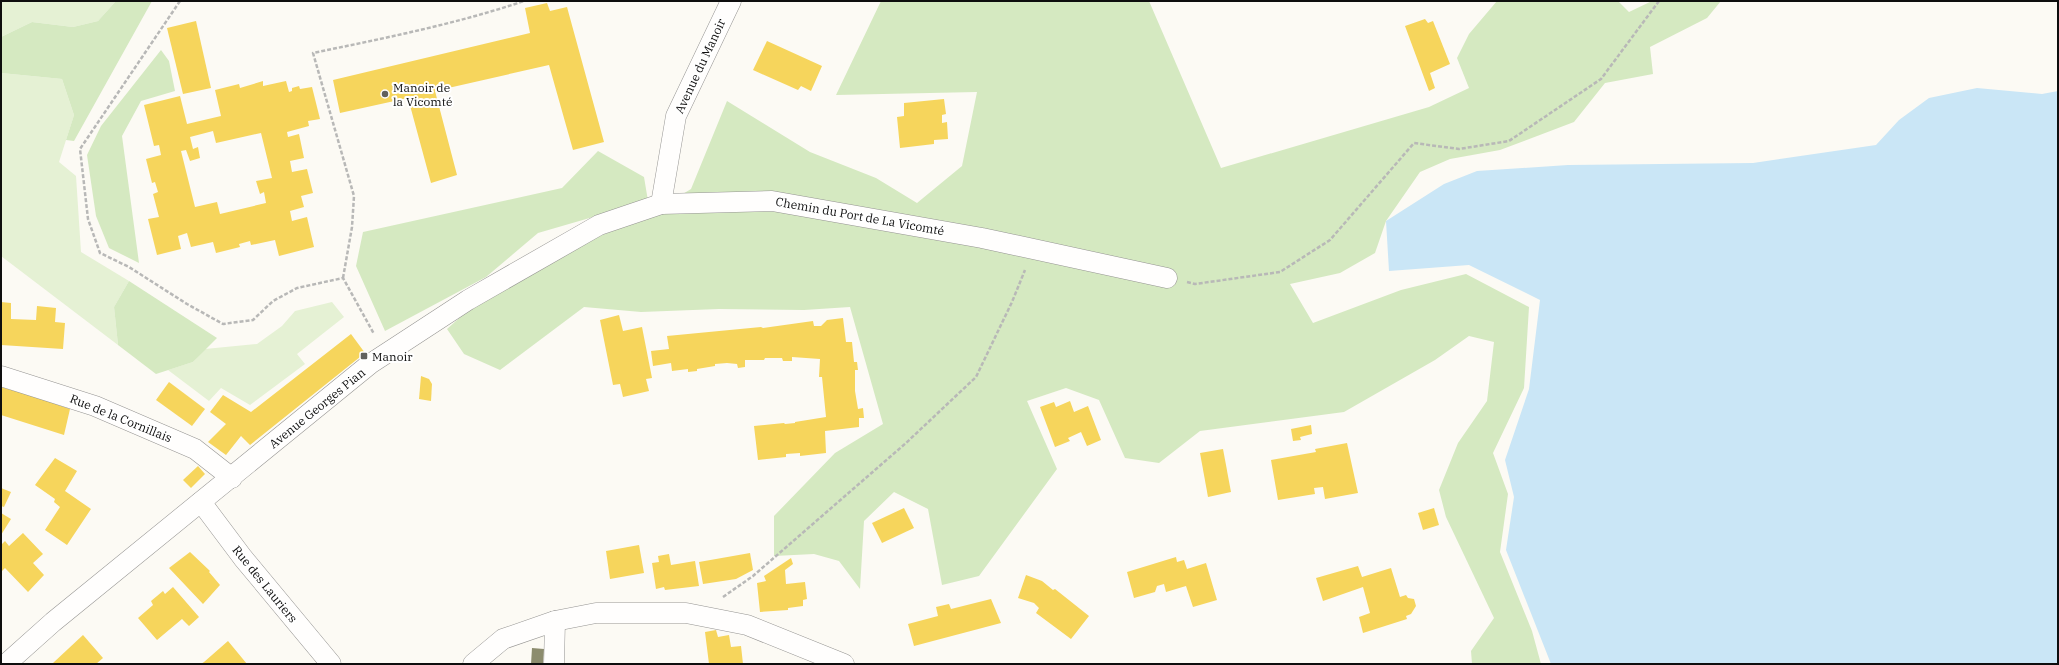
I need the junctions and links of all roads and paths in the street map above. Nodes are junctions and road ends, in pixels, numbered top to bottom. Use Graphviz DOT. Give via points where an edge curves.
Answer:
graph roads {
  1 [pos="180,1"];
  2 [pos="524,1"];
  3 [pos="731,1"];
  4 [pos="1658,1"];
  5 [pos="661,204"];
  6 [pos="1033,249"];
  7 [pos="343,278"];
  8 [pos="1167,278"];
  9 [pos="385,354"];
  10 [pos="1,376"];
  11 [pos="232,478"];
  12 [pos="201,502"];
  13 [pos="696,615"];
  14 [pos="555,621"];
  15 [pos="6,664"];
  16 [pos="331,664"];
  17 [pos="473,664"];
  18 [pos="554,664"];
  19 [pos="844,664"];
  1 -- 7 [label="path" via="80,149 88,219 100,253 129,267 223,324 253,320 273,301 297,288"];
  2 -- 7 [label="path" via="396,36 314,52 354,196 352,227"];
  3 -- 5 [label="street, Avenue du Manoir" via="676,116"];
  4 -- 8 [label="path" via="1601,79 1509,141 1459,149 1414,143 1330,240 1280,272 1195,284"];
  5 -- 6 [label="street, Chemin du Port de La Vicomté" via="772,201"];
  5 -- 9 [label="street, Avenue Georges Pian" via="599,225 468,300"];
  6 -- 8 [label="street"];
  6 -- 13 [label="path" via="1012,302 976,377 906,443 753,576"];
  7 -- 9 [label="path"];
  9 -- 11 [label="street, Avenue Georges Pian"];
  10 -- 11 [label="street, Rue de la Cornillais" via="95,406 195,448"];
  11 -- 12 [label="street, Avenue Georges Pian"];
  12 -- 15 [label="street, Avenue Georges Pian" via="53,622"];
  12 -- 16 [label="street, Rue des Lauriers" via="243,558"];
  13 -- 14 [label="street" via="596,613"];
  13 -- 19 [label="street" via="747,625"];
  14 -- 17 [label="street" via="503,639"];
  14 -- 18 [label="street"];
}
